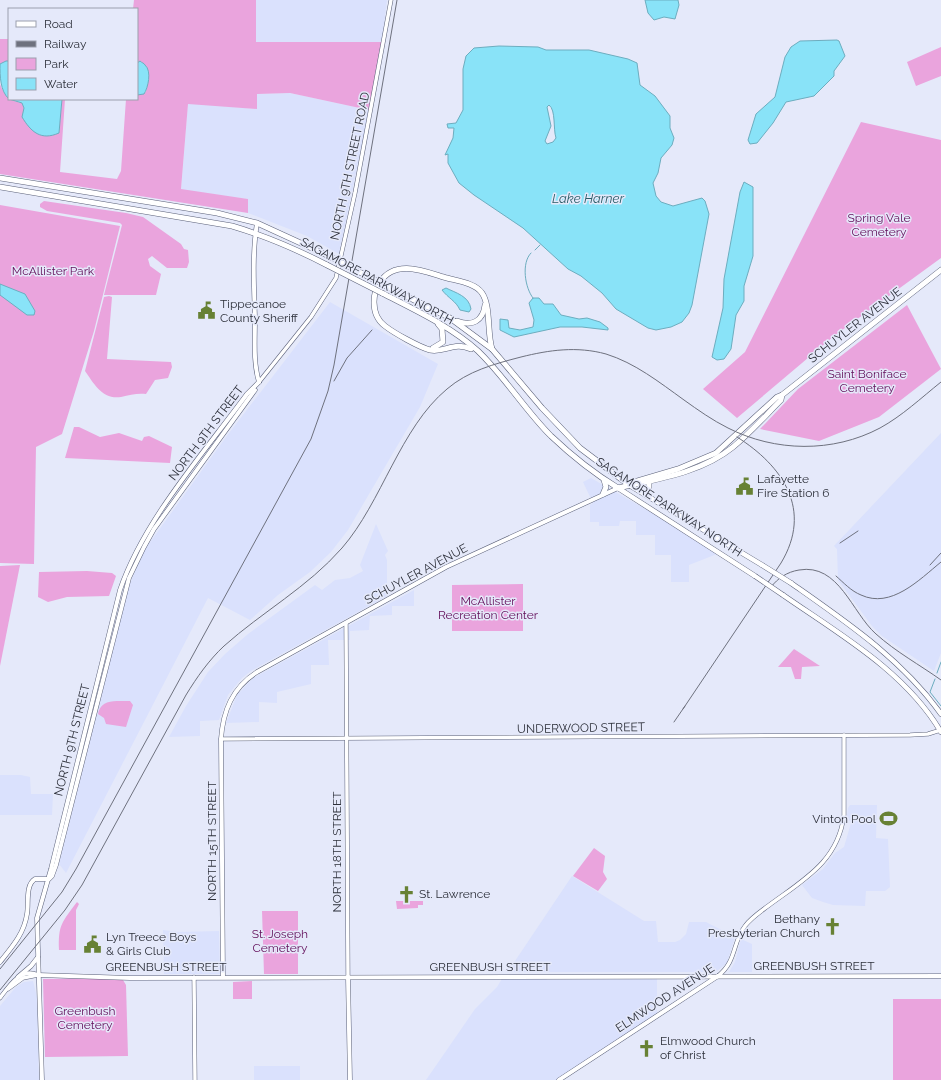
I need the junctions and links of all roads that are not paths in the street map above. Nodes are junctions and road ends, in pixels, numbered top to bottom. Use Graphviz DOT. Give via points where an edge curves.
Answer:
graph roads {
  1 [pos="391,0"];
  2 [pos="0,178"];
  3 [pos="0,187"];
  4 [pos="257,223"];
  5 [pos="255,233"];
  6 [pos="941,270"];
  7 [pos="486,300"];
  8 [pos="450,318"];
  9 [pos="435,320"];
  10 [pos="492,349"];
  11 [pos="430,350"];
  12 [pos="478,352"];
  13 [pos="259,382"];
  14 [pos="782,395"];
  15 [pos="603,479"];
  16 [pos="649,482"];
  17 [pos="629,486"];
  18 [pos="618,488"];
  19 [pos="603,494"];
  20 [pos="648,496"];
  21 [pos="346,623"];
  22 [pos="228,705"];
  23 [pos="941,714"];
  24 [pos="941,731"];
  25 [pos="844,735"];
  26 [pos="346,739"];
  27 [pos="221,740"];
  28 [pos="48,879"];
  29 [pos="38,956"];
  30 [pos="0,962"];
  31 [pos="38,975"];
  32 [pos="718,976"];
  33 [pos="941,976"];
  34 [pos="18,977"];
  35 [pos="223,977"];
  36 [pos="348,977"];
  37 [pos="194,978"];
  38 [pos="6,990"];
  39 [pos="0,998"];
  40 [pos="42,1080"];
  41 [pos="196,1080"];
  42 [pos="350,1080"];
  43 [pos="559,1080"];
  1 -- 13 [label="street, NORTH 9TH STREET ROAD" via="355,193 336,278 318,307"];
  2 -- 4 [label="highway, SAGAMORE PARKWAY NORTH" via="180,206"];
  3 -- 5 [label="highway, SAGAMORE PARKWAY NORTH" via="232,226"];
  4 -- 5 [label="main road"];
  4 -- 8 [label="highway, SAGAMORE PARKWAY NORTH, bridge" via="329,256"];
  5 -- 9 [label="highway, SAGAMORE PARKWAY NORTH, bridge" via="286,245"];
  5 -- 13 [label="main road" via="255,341"];
  6 -- 14 [label="highway, SCHUYLER AVENUE"];
  7 -- 8 [label="highway" via="483,315 476,321 464,324"];
  7 -- 10 [label="highway"];
  7 -- 11 [label="highway" via="473,286 413,268 400,268 382,278 374,294 377,317 398,334"];
  8 -- 10 [label="highway, SAGAMORE PARKWAY NORTH"];
  9 -- 11 [label="highway" via="442,329 443,342"];
  9 -- 12 [label="highway, SAGAMORE PARKWAY NORTH"];
  10 -- 17 [label="highway, SAGAMORE PARKWAY NORTH" via="580,448"];
  11 -- 12 [label="highway" via="461,345"];
  12 -- 15 [label="highway, SAGAMORE PARKWAY NORTH" via="505,380 551,436"];
  13 -- 28 [label="main road, NORTH 9TH STREET" via="247,394 156,518 127,570"];
  14 -- 16 [label="highway, SCHUYLER AVENUE" via="781,400 731,448 705,464"];
  14 -- 17 [label="highway, SCHUYLER AVENUE" via="777,396 716,453 702,461 634,482"];
  15 -- 18 [label="highway, SAGAMORE PARKWAY NORTH"];
  15 -- 19 [label="highway" via="606,487"];
  16 -- 17 [label="highway, SCHUYLER AVENUE"];
  16 -- 20 [label="highway"];
  17 -- 18 [label="highway, SCHUYLER AVENUE"];
  17 -- 20 [label="main road, SAGAMORE PARKWAY NORTH"];
  18 -- 19 [label="main road, SCHUYLER AVENUE"];
  18 -- 24 [label="main road, SAGAMORE PARKWAY NORTH, bridge" via="755,576 891,672 922,704"];
  19 -- 21 [label="main road, SCHUYLER AVENUE" via="446,567"];
  20 -- 23 [label="main road, SAGAMORE PARKWAY NORTH, bridge" via="791,583 874,644 909,676"];
  21 -- 22 [label="main road, SCHUYLER AVENUE" via="248,678"];
  21 -- 26 [label="street, NORTH 18TH STREET"];
  22 -- 27 [label="main road, NORTH 15TH STREET" via="222,721"];
  24 -- 25 [label="street, UNDERWOOD STREET" via="928,734"];
  25 -- 26 [label="street, UNDERWOOD STREET"];
  25 -- 32 [label="street, ELMWOOD AVENUE" via="844,815 834,849 818,869 744,926 732,959"];
  26 -- 27 [label="street, UNDERWOOD STREET"];
  26 -- 36 [label="street, NORTH 18TH STREET"];
  27 -- 35 [label="main road, NORTH 15TH STREET"];
  28 -- 29 [label="main road, NORTH 9TH STREET" via="37,918"];
  28 -- 30 [label="main road" via="35,879 30,884 28,913 22,932"];
  29 -- 31 [label="main road, NORTH 9TH STREET"];
  29 -- 34 [label="main road"];
  31 -- 34 [label="street" via="32,973"];
  31 -- 37 [label="main road, GREENBUSH STREET"];
  31 -- 38 [label="street" via="23,978"];
  31 -- 40 [label="main road, NORTH 9TH STREET"];
  32 -- 33 [label="main road, GREENBUSH STREET"];
  32 -- 36 [label="main road, GREENBUSH STREET"];
  32 -- 43 [label="main road, ELMWOOD AVENUE"];
  34 -- 38 [label="street"];
  35 -- 36 [label="main road, GREENBUSH STREET"];
  35 -- 37 [label="main road, GREENBUSH STREET"];
  36 -- 42 [label="main road, NORTH 18TH STREET"];
  37 -- 41 [label="street"];
  38 -- 39 [label="street"];
}
